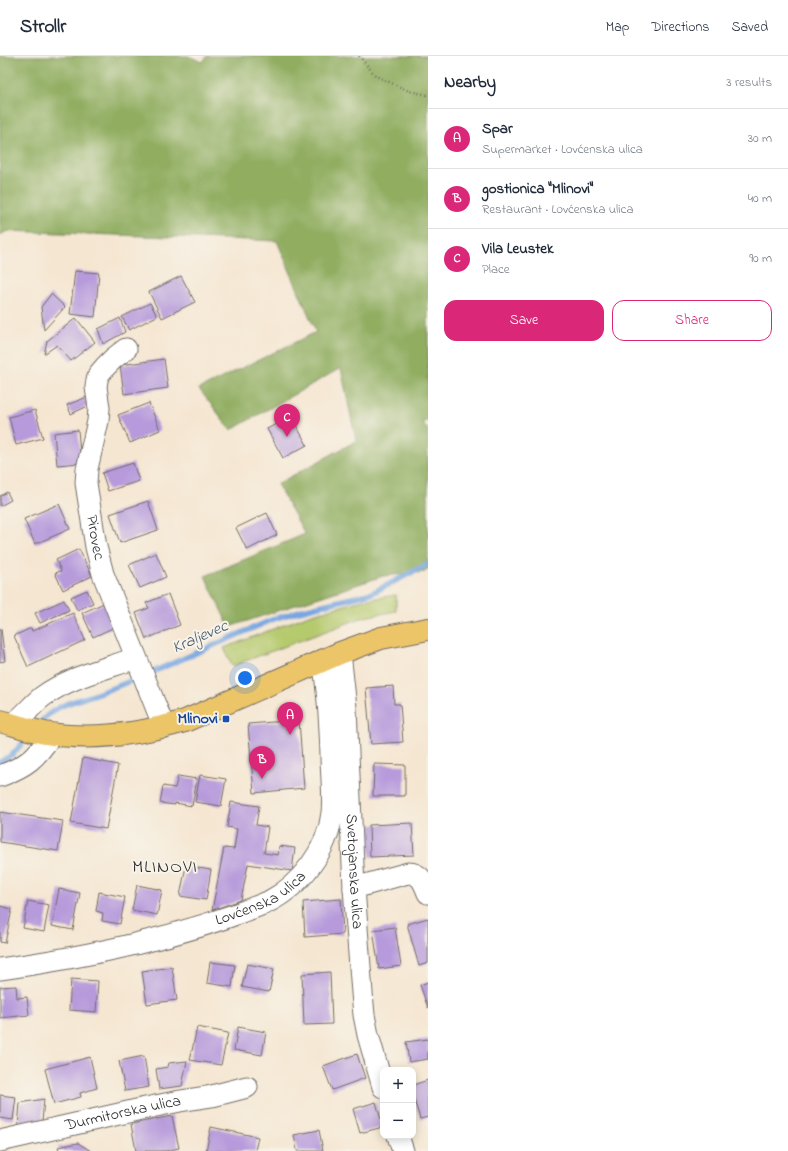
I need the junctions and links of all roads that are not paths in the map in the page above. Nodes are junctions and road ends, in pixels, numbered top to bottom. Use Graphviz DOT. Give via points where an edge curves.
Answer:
graph roads {
  1 [pos="126,349"];
  2 [pos="428,629"];
  3 [pos="331,656"];
  4 [pos="141,668"];
  5 [pos="164,727"];
  6 [pos="26,728"];
  7 [pos="0,776"];
  8 [pos="354,888"];
  9 [pos="428,893"];
  10 [pos="0,969"];
  11 [pos="380,1077"];
  12 [pos="247,1087"];
  13 [pos="399,1139"];
  14 [pos="0,1141"];
  15 [pos="403,1151"];
  1 -- 4 [label="street, Pirovec" via="105,367 97,380 98,421 86,483 99,562"];
  2 -- 3 [label="main road" via="381,638"];
  3 -- 5 [label="main road" via="185,721"];
  3 -- 8 [label="street, Svetojanska ulica" via="346,708"];
  3 -- 10 [label="street, Lovćenska ulica" via="328,692 332,813 326,837 319,851 290,888 268,902 184,932 80,956"];
  4 -- 5 [label="street, Pirovec"];
  4 -- 6 [label="street" via="81,677 54,690 43,697"];
  5 -- 6 [label="main road" via="99,736"];
  6 -- 7 [label="street" via="40,752 28,763"];
  8 -- 9 [label="street" via="414,873 419,876"];
  8 -- 11 [label="street, Svetojanska ulica" via="364,1015"];
  12 -- 14 [label="street, Durmitorska ulica"];
  13 -- 15 [label="street"];
}
